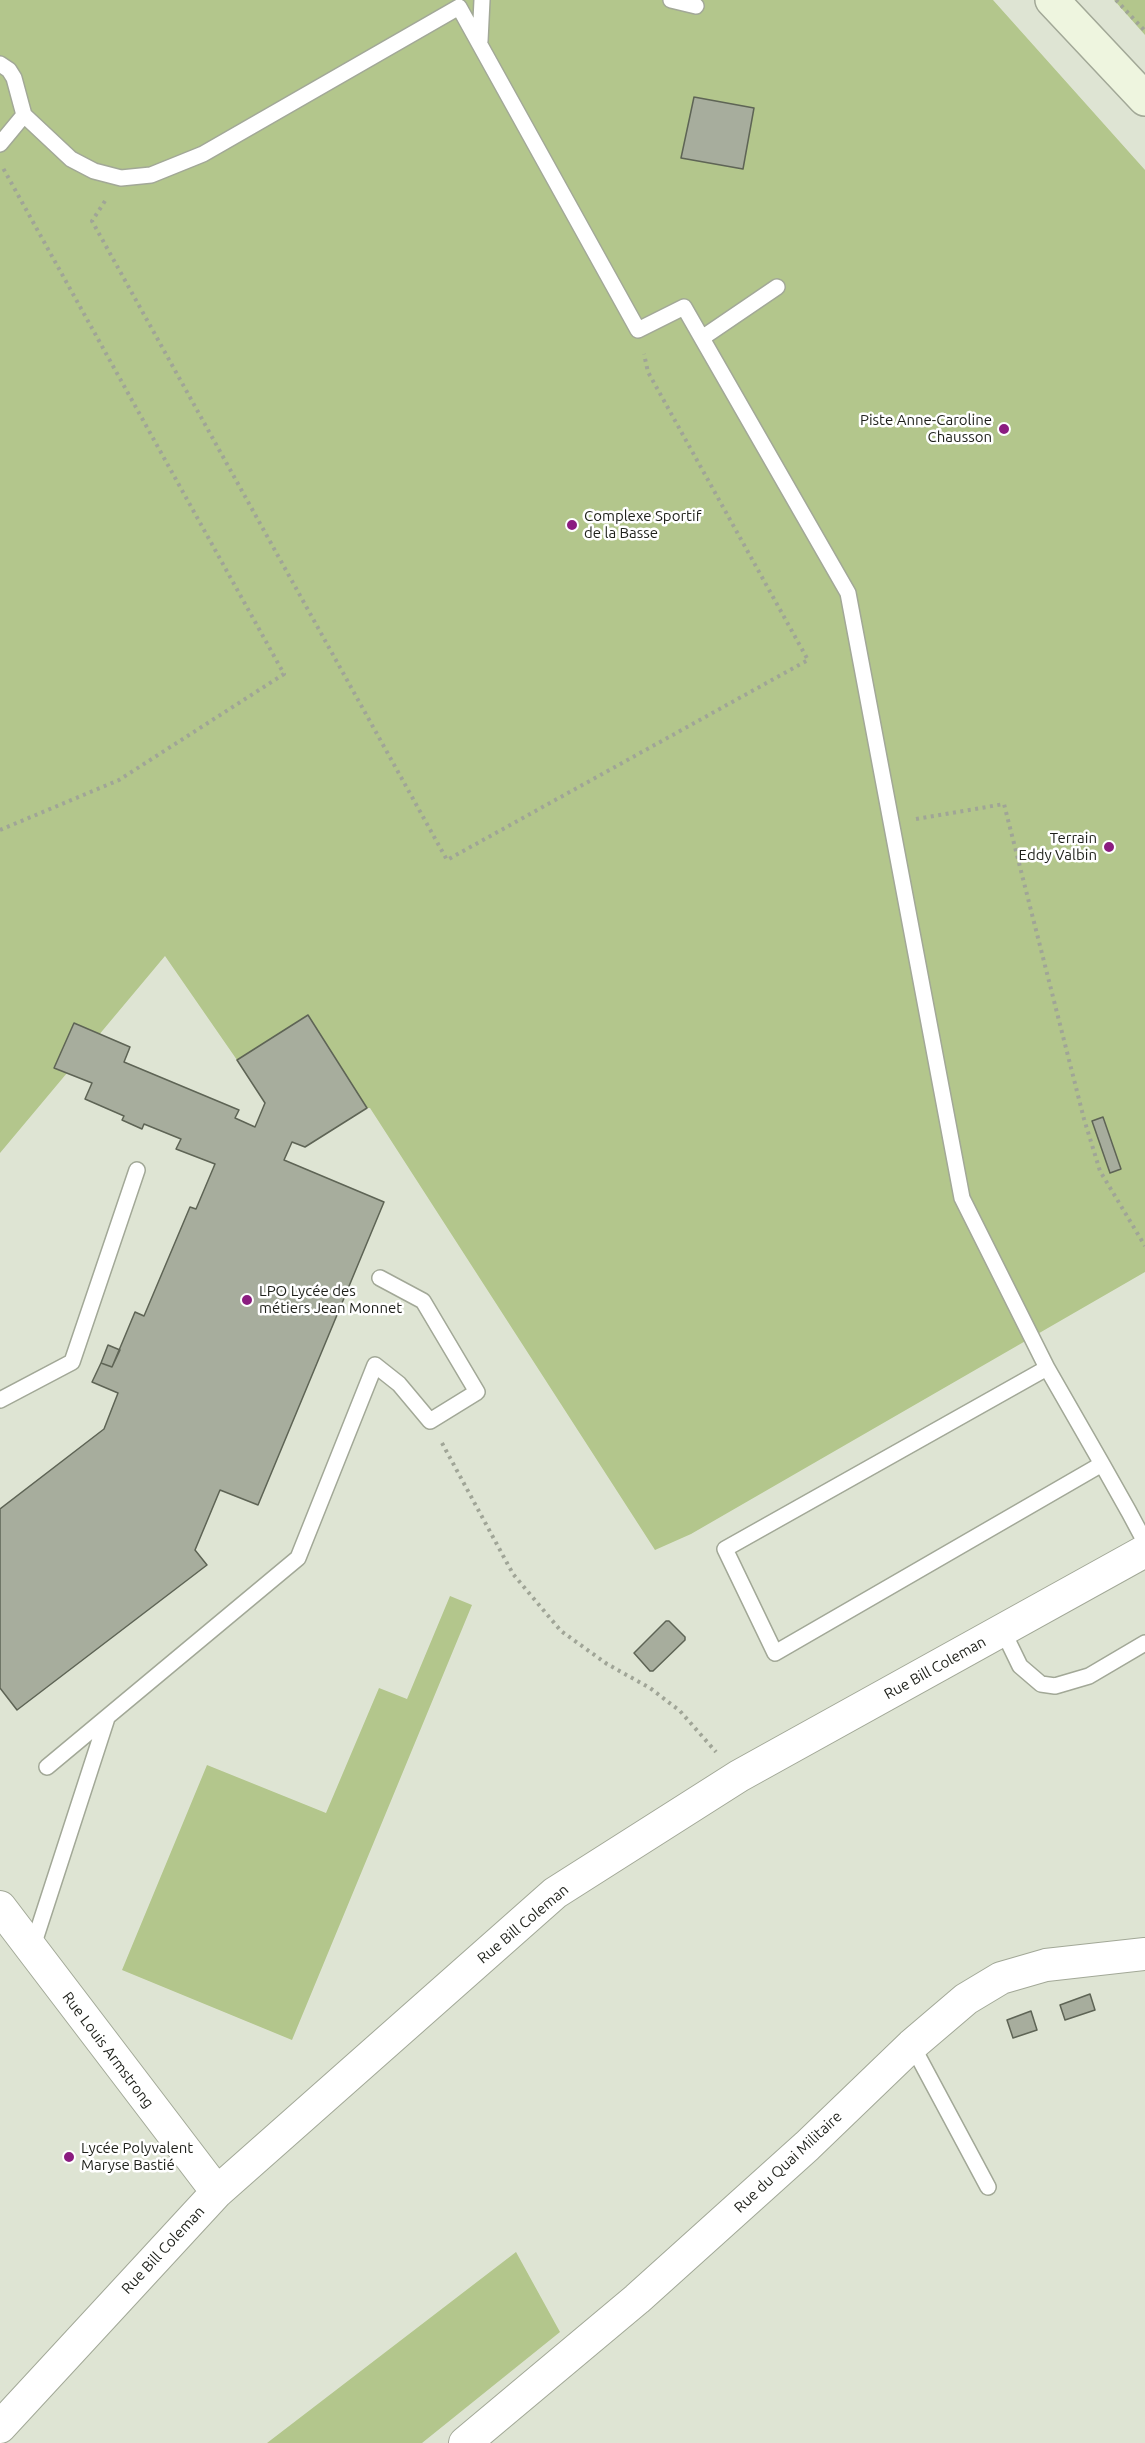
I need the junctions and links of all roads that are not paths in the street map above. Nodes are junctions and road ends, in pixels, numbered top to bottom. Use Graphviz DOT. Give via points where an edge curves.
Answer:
graph roads {
  1 [pos="482,0"];
  2 [pos="672,0"];
  3 [pos="1052,0"];
  4 [pos="696,6"];
  5 [pos="480,44"];
  6 [pos="0,64"];
  7 [pos="1145,99"];
  8 [pos="24,115"];
  9 [pos="0,144"];
  10 [pos="777,287"];
  11 [pos="702,338"];
  12 [pos="137,1170"];
  13 [pos="380,1278"];
  14 [pos="1047,1368"];
  15 [pos="0,1400"];
  16 [pos="1102,1464"];
  17 [pos="1145,1542"];
  18 [pos="1145,1551"];
  19 [pos="1003,1631"];
  20 [pos="1145,1643"];
  21 [pos="108,1716"];
  22 [pos="47,1767"];
  23 [pos="0,1907"];
  24 [pos="32,1949"];
  25 [pos="1145,1954"];
  26 [pos="912,2045"];
  27 [pos="988,2187"];
  28 [pos="217,2192"];
  29 [pos="0,2427"];
  30 [pos="465,2443"];
  1 -- 5 [label="lane"];
  2 -- 4 [label="lane"];
  3 -- 7 [label="main road"];
  5 -- 8 [label="lane" via="459,7 203,154 151,175 121,178 94,171 71,159"];
  5 -- 11 [label="lane" via="638,330 684,307"];
  6 -- 8 [label="lane" via="14,78"];
  8 -- 9 [label="lane"];
  10 -- 11 [label="lane"];
  11 -- 14 [label="lane" via="849,593 962,1198"];
  12 -- 15 [label="lane" via="72,1362"];
  13 -- 21 [label="lane" via="423,1301 477,1392 430,1421 399,1384 375,1365 298,1558"];
  14 -- 16 [label="lane"];
  14 -- 16 [label="lane" via="725,1549 776,1653"];
  16 -- 17 [label="lane"];
  18 -- 19 [label="street, Rue Bill Coleman"];
  19 -- 20 [label="lane" via="1020,1666 1041,1684 1055,1686 1089,1676"];
  19 -- 28 [label="street, Rue Bill Coleman" via="739,1776 555,1893"];
  21 -- 22 [label="lane"];
  21 -- 24 [label="lane"];
  23 -- 24 [label="street, Rue Louis Armstrong"];
  24 -- 28 [label="street, Rue Louis Armstrong"];
  25 -- 26 [label="street, Rue du Quai Militaire" via="1046,1965 1001,1978 966,1999"];
  26 -- 27 [label="lane"];
  26 -- 30 [label="street, Rue du Quai Militaire" via="637,2299"];
  28 -- 29 [label="street, Rue Bill Coleman"];
}
